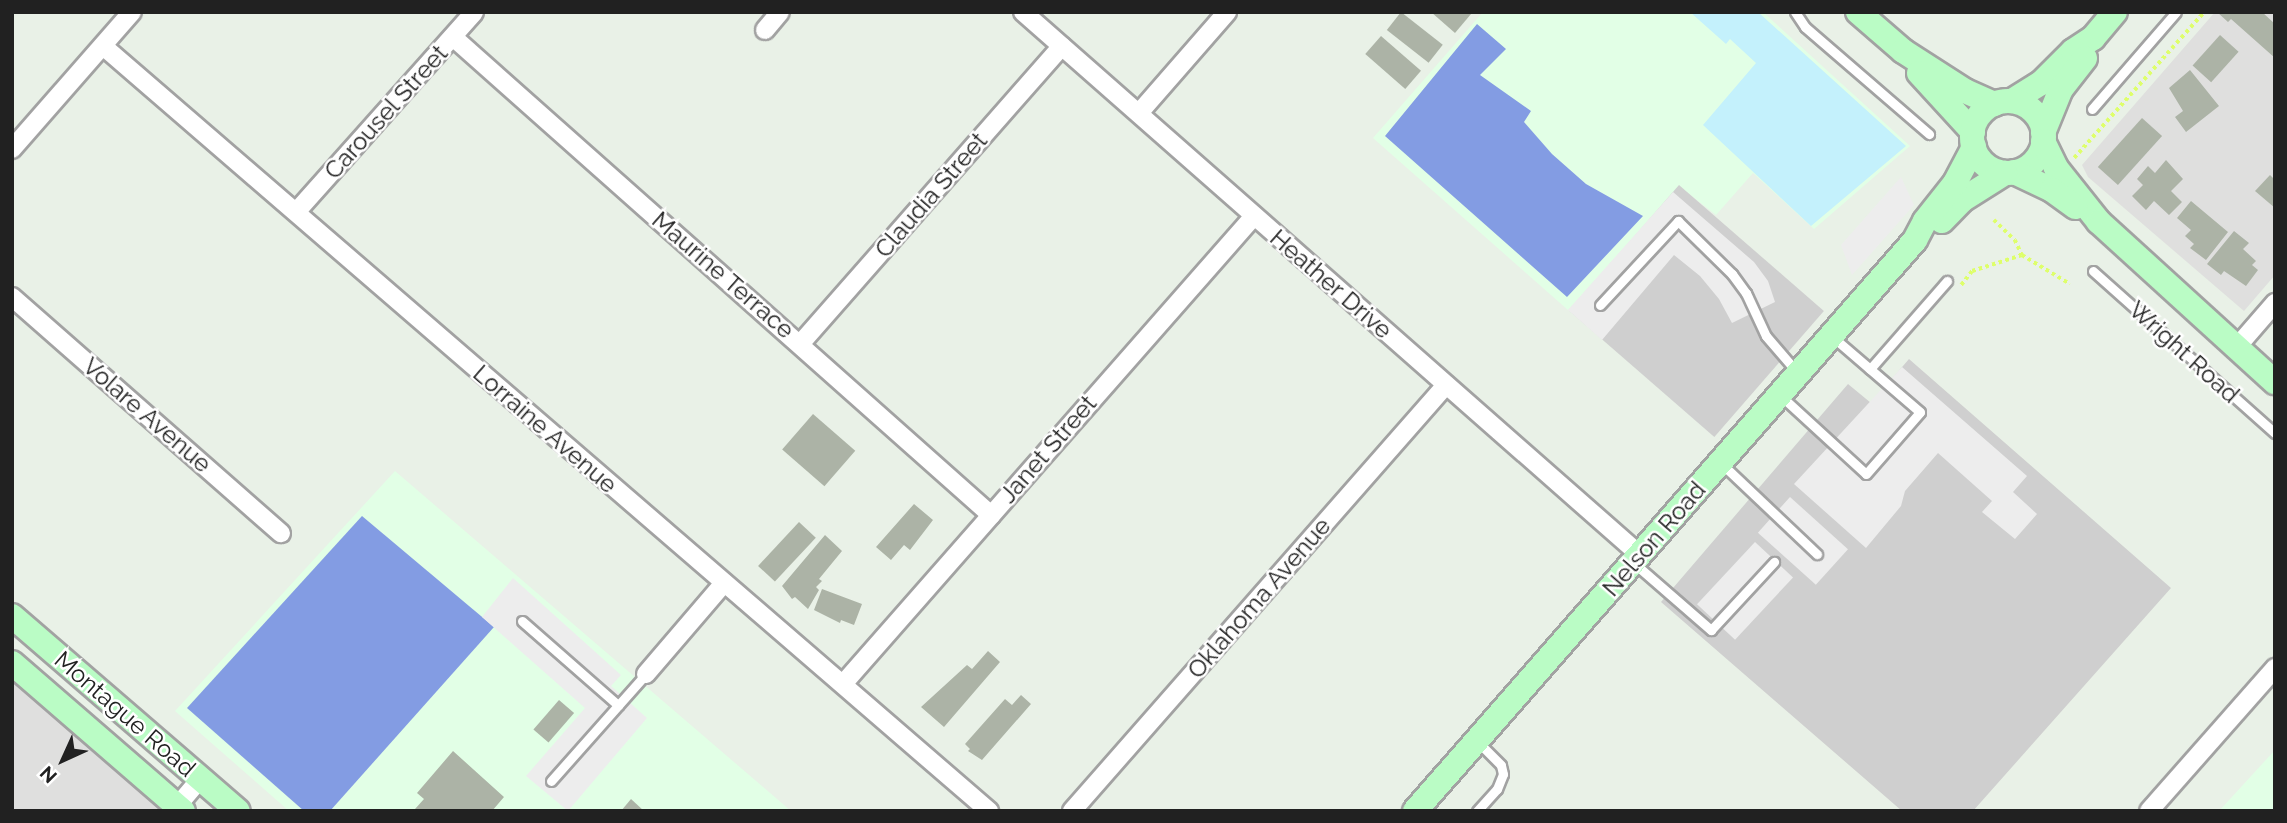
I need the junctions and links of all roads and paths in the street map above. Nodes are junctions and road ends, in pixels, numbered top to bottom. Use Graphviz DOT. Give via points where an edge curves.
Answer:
graph roads {
  1 [pos="132,12"];
  2 [pos="474,12"];
  3 [pos="780,12"];
  4 [pos="1023,12"];
  5 [pos="1227,12"];
  6 [pos="1796,12"];
  7 [pos="1858,12"];
  8 [pos="2115,12"];
  9 [pos="2176,12"];
  10 [pos="2204,12"];
  11 [pos="765,30"];
  12 [pos="453,37"];
  13 [pos="2093,38"];
  14 [pos="103,46"];
  15 [pos="1062,46"];
  16 [pos="1903,51"];
  17 [pos="2003,103"];
  18 [pos="2092,109"];
  19 [pos="1139,113"];
  20 [pos="1929,134"];
  21 [pos="2043,137"];
  22 [pos="1973,139"];
  23 [pos="12,149"];
  24 [pos="2068,152"];
  25 [pos="2009,173"];
  26 [pos="297,212"];
  27 [pos="1254,216"];
  28 [pos="1994,220"];
  29 [pos="2099,222"];
  30 [pos="1916,240"];
  31 [pos="2022,254"];
  32 [pos="2092,271"];
  33 [pos="1947,281"];
  34 [pos="2070,284"];
  35 [pos="1957,289"];
  36 [pos="12,297"];
  37 [pos="2275,303"];
  38 [pos="1600,305"];
  39 [pos="1832,336"];
  40 [pos="801,343"];
  41 [pos="2235,348"];
  42 [pos="1870,369"];
  43 [pos="1798,373"];
  44 [pos="2275,382"];
  45 [pos="1446,386"];
  46 [pos="1780,395"];
  47 [pos="2275,433"];
  48 [pos="1720,463"];
  49 [pos="990,515"];
  50 [pos="281,533"];
  51 [pos="1817,554"];
  52 [pos="1637,559"];
  53 [pos="1774,562"];
  54 [pos="724,583"];
  55 [pos="12,616"];
  56 [pos="522,621"];
  57 [pos="12,663"];
  58 [pos="2275,668"];
  59 [pos="646,674"];
  60 [pos="843,684"];
  61 [pos="618,705"];
  62 [pos="1477,741"];
  63 [pos="201,778"];
  64 [pos="551,781"];
  65 [pos="178,809"];
  66 [pos="239,811"];
  67 [pos="989,811"];
  68 [pos="1072,811"];
  69 [pos="1415,811"];
  70 [pos="1478,811"];
  71 [pos="2149,811"];
  1 -- 14 [label="street"];
  2 -- 12 [label="street, Carousel Street"];
  3 -- 11 [label="street"];
  4 -- 15 [label="street, Heather Drive"];
  5 -- 19 [label="street"];
  6 -- 20 [label="lane" via="1805,27"];
  7 -- 16 [label="main road"];
  8 -- 13 [label="main road"];
  9 -- 18 [label="lane"];
  10 -- 24 [label="path" via="2070,163"];
  12 -- 26 [label="street, Carousel Street"];
  12 -- 40 [label="street, Maurine Terrace"];
  13 -- 17 [label="main road" via="2041,83"];
  13 -- 21 [label="main road" via="2087,55 2061,89"];
  14 -- 23 [label="street"];
  14 -- 26 [label="street, Lorraine Avenue"];
  15 -- 19 [label="street, Heather Drive"];
  15 -- 40 [label="street, Claudia Street"];
  16 -- 17 [label="main road" via="1965,91"];
  16 -- 22 [label="main road"];
  17 -- 21 [label="main road" via="2033,112"];
  17 -- 22 [label="main road" via="1978,117"];
  19 -- 27 [label="street, Heather Drive"];
  21 -- 25 [label="main road" via="2034,162"];
  21 -- 29 [label="main road, Wright Road" via="2056,168"];
  22 -- 25 [label="main road" via="1987,167"];
  22 -- 30 [label="main road, Nelson Road" via="1955,183 1924,221"];
  25 -- 29 [label="main road, Wright Road" via="2052,190"];
  25 -- 30 [label="main road, Nelson Road" via="1968,196 1935,229"];
  26 -- 54 [label="street, Lorraine Avenue"];
  27 -- 45 [label="street, Heather Drive"];
  27 -- 49 [label="street, Janet Street"];
  28 -- 31 [label="path"];
  29 -- 41 [label="main road, Wright Road"];
  30 -- 39 [label="main road, Nelson Road"];
  31 -- 34 [label="path"];
  31 -- 35 [label="path" via="1972,271"];
  32 -- 47 [label="lane, Wright Road"];
  33 -- 42 [label="lane"];
  36 -- 50 [label="street, Volare Avenue"];
  37 -- 41 [label="street"];
  38 -- 43 [label="lane" via="1678,221 1732,274 1766,336"];
  39 -- 42 [label="lane"];
  39 -- 43 [label="main road, Nelson Road"];
  40 -- 49 [label="street, Maurine Terrace"];
  41 -- 44 [label="main road, Wright Road"];
  42 -- 46 [label="lane" via="1920,412 1866,474"];
  43 -- 46 [label="main road, Nelson Road"];
  45 -- 52 [label="street, Heather Drive"];
  45 -- 68 [label="street, Oklahoma Avenue"];
  46 -- 48 [label="main road, Nelson Road"];
  48 -- 51 [label="lane"];
  48 -- 52 [label="main road, Nelson Road"];
  49 -- 60 [label="street, Janet Street"];
  52 -- 53 [label="lane" via="1711,630"];
  52 -- 62 [label="main road, Nelson Road"];
  54 -- 59 [label="street"];
  54 -- 60 [label="street, Lorraine Avenue"];
  55 -- 63 [label="main road, Montague Road"];
  56 -- 61 [label="lane"];
  57 -- 65 [label="main road, Montague Road"];
  58 -- 71 [label="street"];
  59 -- 61 [label="lane"];
  60 -- 67 [label="street, Lorraine Avenue"];
  61 -- 64 [label="lane"];
  62 -- 69 [label="main road, Nelson Road"];
  62 -- 70 [label="lane" via="1493,755 1503,774"];
  63 -- 65 [label="street"];
  63 -- 66 [label="main road, Montague Road"];
}
